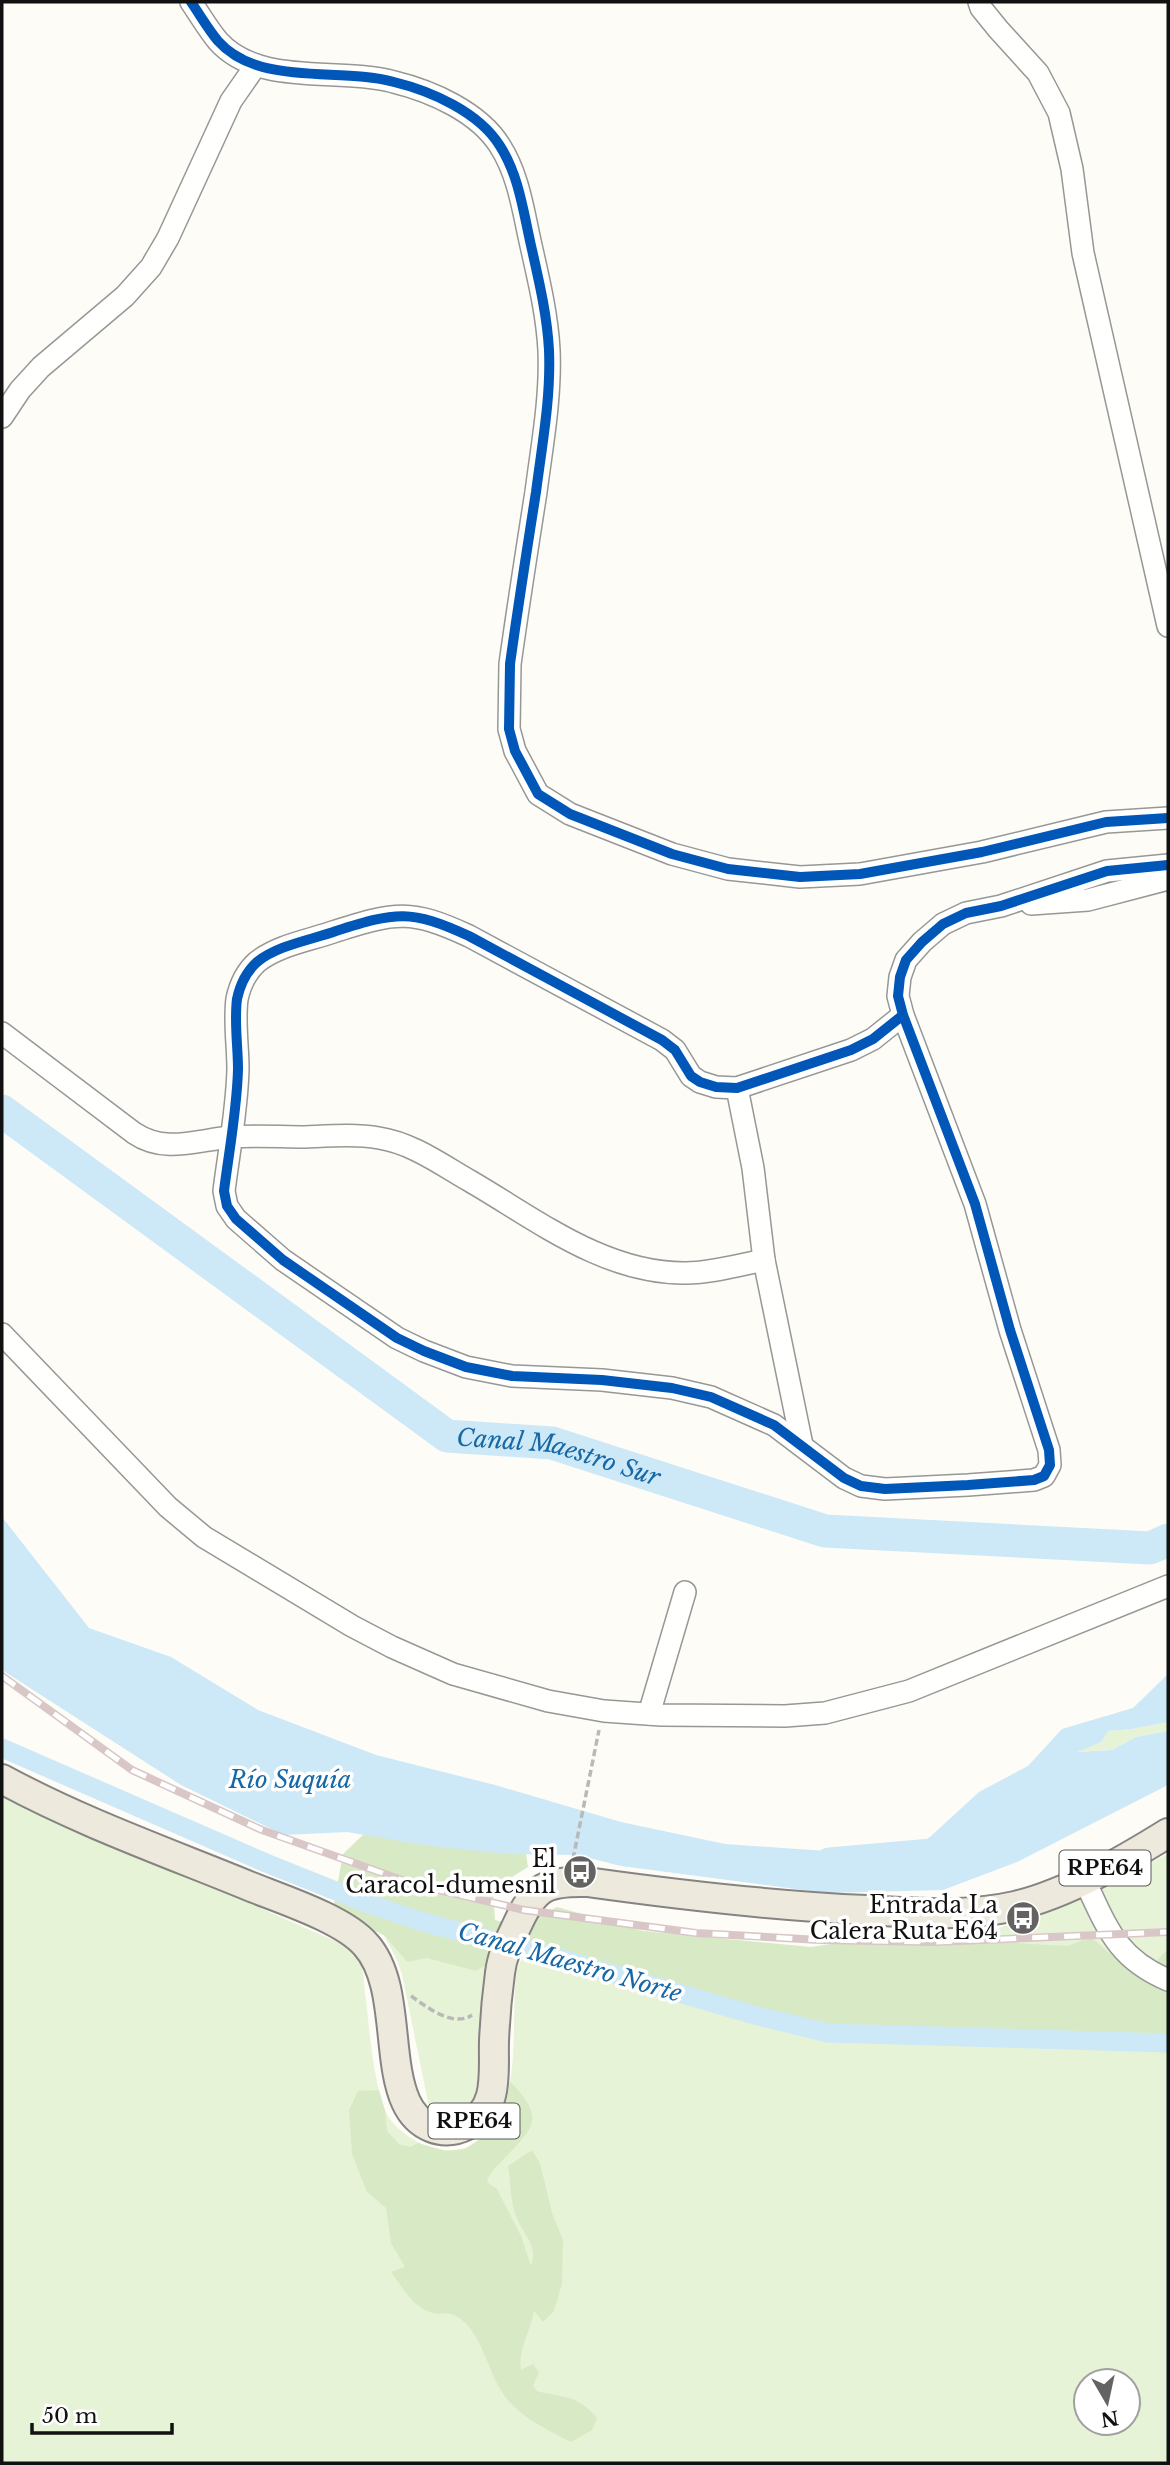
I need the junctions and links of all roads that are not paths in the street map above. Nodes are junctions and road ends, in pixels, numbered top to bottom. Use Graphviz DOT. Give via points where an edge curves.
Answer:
graph roads {
  1 [pos="191,2"];
  2 [pos="979,2"];
  3 [pos="256,65"];
  4 [pos="2,417"];
  5 [pos="1168,626"];
  6 [pos="1168,818"];
  7 [pos="1168,865"];
  8 [pos="1168,879"];
  9 [pos="1001,906"];
  10 [pos="903,1015"];
  11 [pos="4,1031"];
  12 [pos="737,1087"];
  13 [pos="231,1137"];
  14 [pos="764,1260"];
  15 [pos="2,1334"];
  16 [pos="802,1445"];
  17 [pos="1168,1586"];
  18 [pos="685,1592"];
  19 [pos="649,1714"];
  20 [pos="2,1779"];
  21 [pos="1168,1833"];
  22 [pos="1084,1879"];
  23 [pos="1168,1980"];
  1 -- 3 [label="street" via="218,41 233,55"];
  2 -- 5 [label="street" via="1038,73 1059,113 1083,253"];
  3 -- 4 [label="street" via="232,100 150,267 125,296 41,367"];
  3 -- 6 [label="street" via="282,72 383,80 438,97 464,109 499,144 508,162 521,198 549,350 547,417 508,702 515,751 538,794 570,814 672,854 727,869 800,877 860,874 982,852 1107,822"];
  7 -- 9 [label="street" via="1107,871"];
  8 -- 9 [label="street" via="1088,900"];
  9 -- 10 [label="street" via="966,913 922,942 906,960 900,977"];
  10 -- 12 [label="street" via="851,1050"];
  10 -- 16 [label="street" via="975,1204 1050,1465 1044,1476 1034,1480 885,1489 844,1478"];
  11 -- 13 [label="street" via="143,1139 172,1145"];
  12 -- 13 [label="street" via="700,1082 662,1040 469,936 418,917 397,915 275,951 248,972 237,1002 238,1069"];
  12 -- 14 [label="street"];
  13 -- 14 [label="street" via="352,1136 403,1144 580,1245 643,1270 690,1273"];
  13 -- 16 [label="street" via="224,1191 236,1219 283,1260 397,1338 487,1373 602,1380 711,1397 774,1425"];
  14 -- 16 [label="street"];
  15 -- 19 [label="street" via="168,1507 204,1537 352,1626 453,1674 498,1688 548,1701"];
  17 -- 19 [label="street" via="909,1691 855,1706 785,1716"];
  18 -- 19 [label="street"];
  20 -- 22 [label="main road, RPE64" via="88,1820 322,1916 363,1941 381,1975 405,2100 419,2121 439,2130 475,2121 491,2099 503,1955 527,1904 540,1889 560,1882 587,1882 783,1906 958,1912 1018,1905"];
  21 -- 22 [label="main road, RPE64"];
  22 -- 23 [label="street" via="1124,1953 1141,1968"];
}
